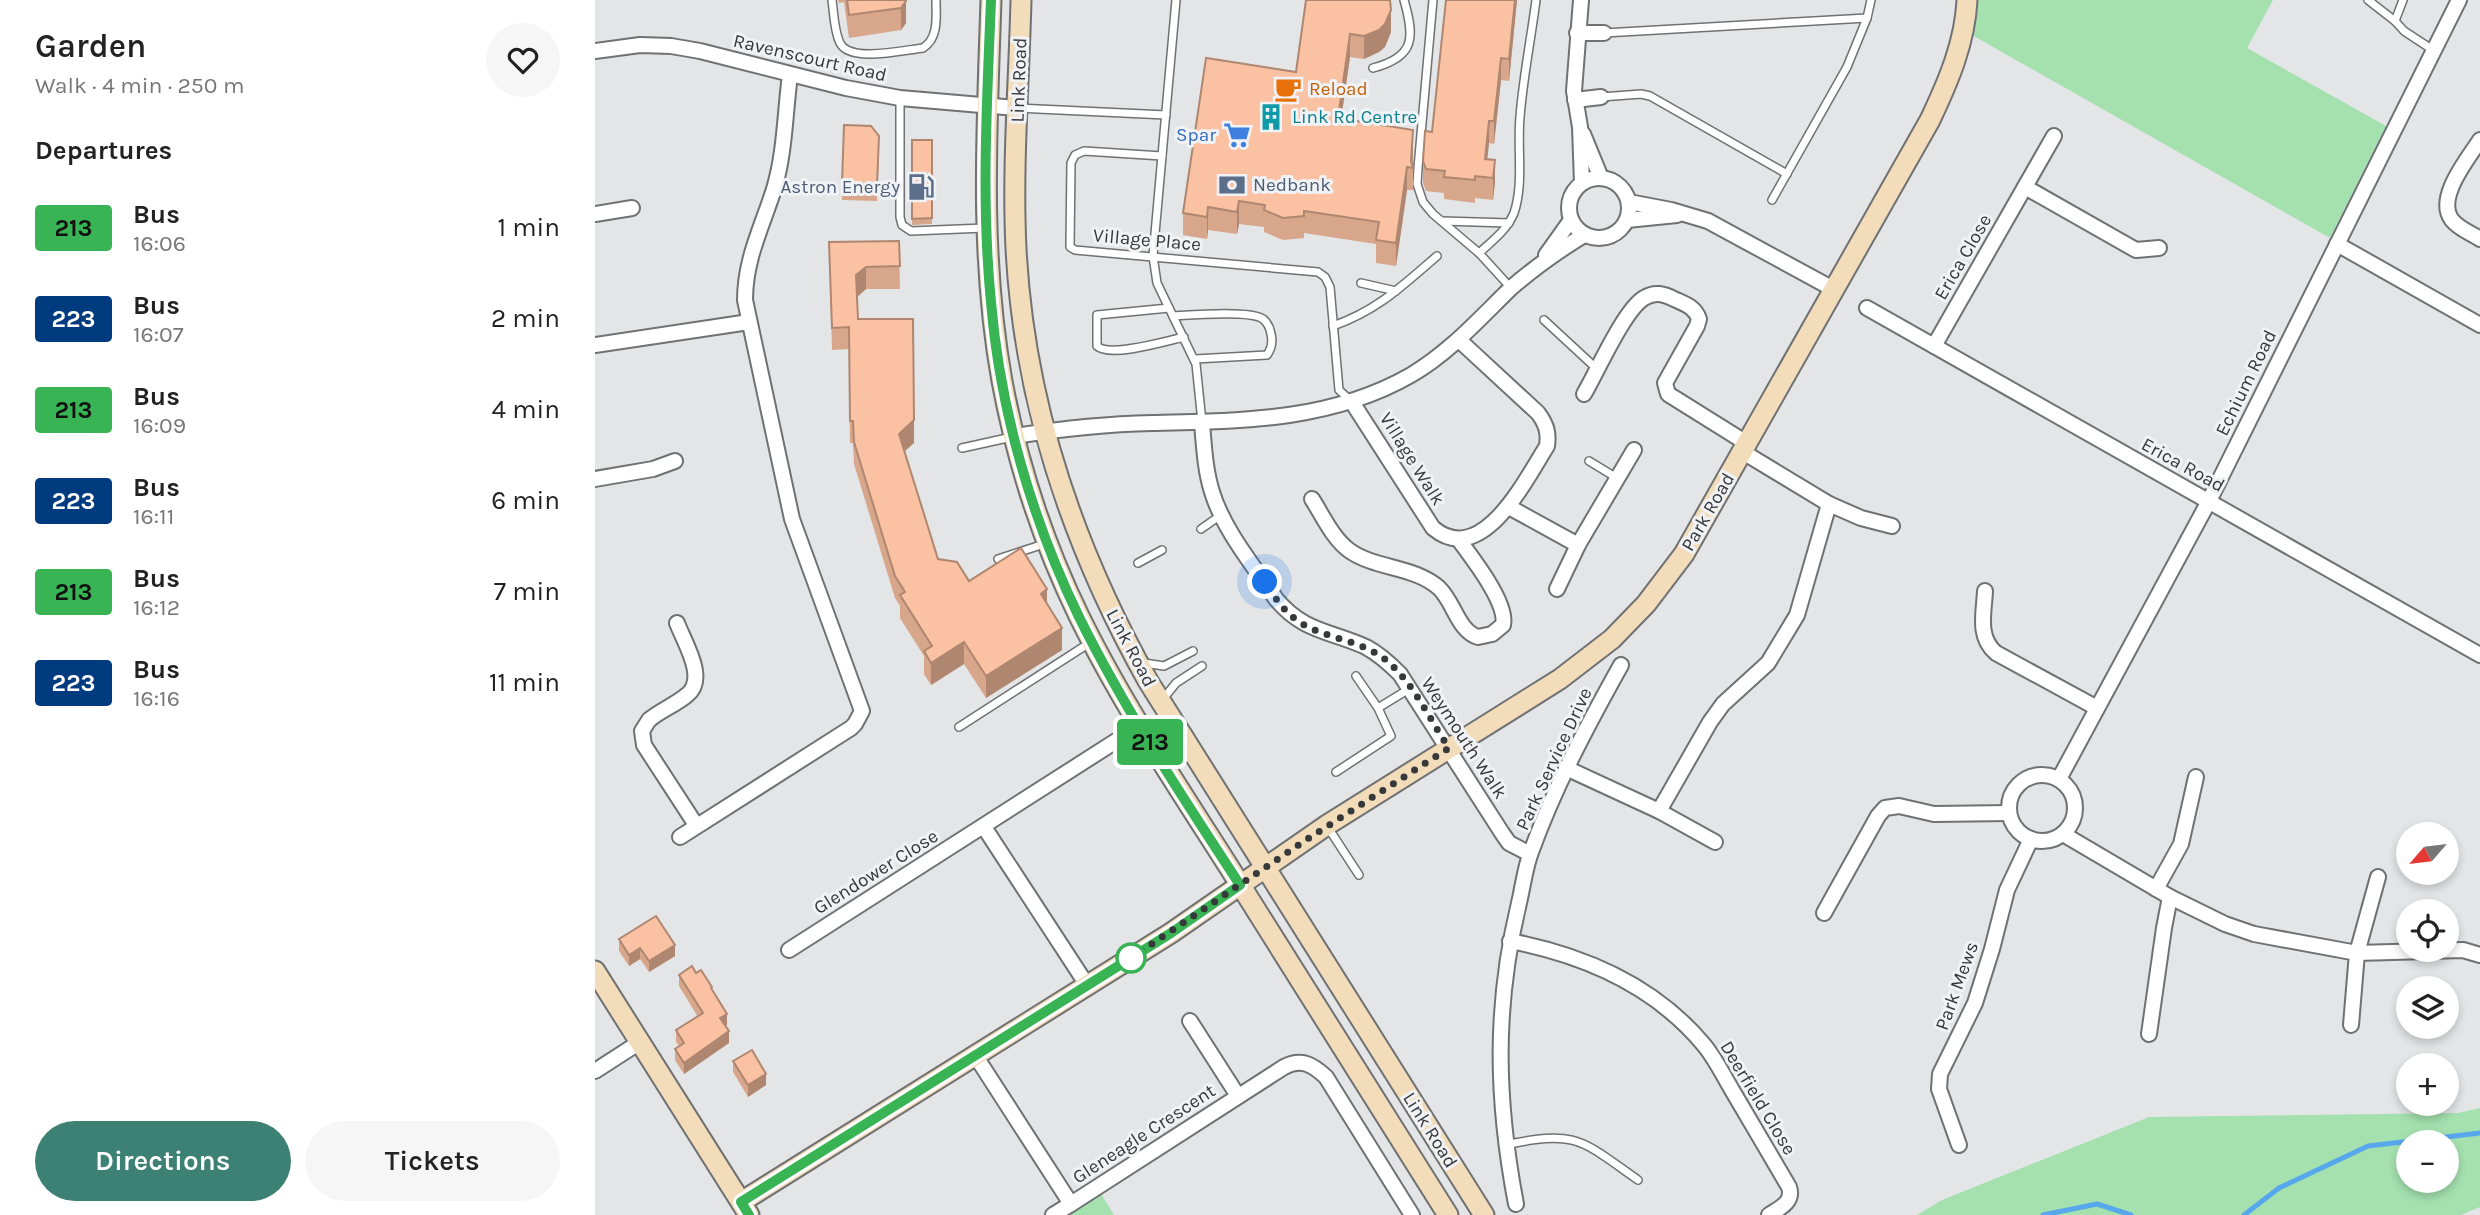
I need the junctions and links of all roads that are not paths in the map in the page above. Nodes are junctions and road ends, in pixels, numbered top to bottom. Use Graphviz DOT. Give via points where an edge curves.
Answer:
graph roads {
  1 [pos="832,0"];
  2 [pos="936,0"];
  3 [pos="991,0"];
  4 [pos="1021,0"];
  5 [pos="1176,0"];
  6 [pos="1404,0"];
  7 [pos="1433,0"];
  8 [pos="1536,0"];
  9 [pos="1581,0"];
  10 [pos="1871,0"];
  11 [pos="1967,0"];
  12 [pos="2368,0"];
  13 [pos="2403,0"];
  14 [pos="2459,0"];
  15 [pos="1867,18"];
  16 [pos="2395,21"];
  17 [pos="1577,33"];
  18 [pos="1604,33"];
  19 [pos="595,51"];
  20 [pos="2434,51"];
  21 [pos="1373,68"];
  22 [pos="790,75"];
  23 [pos="1601,97"];
  24 [pos="900,98"];
  25 [pos="1575,100"];
  26 [pos="987,106"];
  27 [pos="1016,108"];
  28 [pos="1166,115"];
  29 [pos="1580,127"];
  30 [pos="2055,136"];
  31 [pos="2480,140"];
  32 [pos="1162,156"];
  33 [pos="1787,174"];
  34 [pos="1601,178"];
  35 [pos="1582,183"];
  36 [pos="2025,187"];
  37 [pos="1772,200"];
  38 [pos="1629,202"];
  39 [pos="632,208"];
  40 [pos="595,214"];
  41 [pos="1682,215"];
  42 [pos="1570,220"];
  43 [pos="1627,220"];
  44 [pos="1441,221"];
  45 [pos="1509,223"];
  46 [pos="986,229"];
  47 [pos="1584,235"];
  48 [pos="2480,239"];
  49 [pos="2337,244"];
  50 [pos="2159,248"];
  51 [pos="1479,253"];
  52 [pos="1153,256"];
  53 [pos="1437,256"];
  54 [pos="1542,262"];
  55 [pos="1361,283"];
  56 [pos="1511,288"];
  57 [pos="1835,290"];
  58 [pos="1396,291"];
  59 [pos="1169,308"];
  60 [pos="1867,308"];
  61 [pos="1173,316"];
  62 [pos="1544,320"];
  63 [pos="749,322"];
  64 [pos="2480,324"];
  65 [pos="1333,326"];
  66 [pos="1184,337"];
  67 [pos="1459,340"];
  68 [pos="595,345"];
  69 [pos="1934,346"];
  70 [pos="1195,359"];
  71 [pos="1598,370"];
  72 [pos="1584,394"];
  73 [pos="1353,402"];
  74 [pos="1202,423"];
  75 [pos="1044,432"];
  76 [pos="1015,436"];
  77 [pos="962,448"];
  78 [pos="1745,448"];
  79 [pos="1634,450"];
  80 [pos="675,461"];
  81 [pos="1589,461"];
  82 [pos="1618,478"];
  83 [pos="595,479"];
  84 [pos="1312,499"];
  85 [pos="2209,501"];
  86 [pos="1829,504"];
  87 [pos="1509,507"];
  88 [pos="1221,515"];
  89 [pos="1892,526"];
  90 [pos="1201,529"];
  91 [pos="1459,540"];
  92 [pos="1048,543"];
  93 [pos="1578,545"];
  94 [pos="1163,550"];
  95 [pos="999,559"];
  96 [pos="1138,563"];
  97 [pos="1557,589"];
  98 [pos="1985,591"];
  99 [pos="677,623"];
  100 [pos="1092,642"];
  101 [pos="1193,651"];
  102 [pos="2480,655"];
  103 [pos="1136,661"];
  104 [pos="1622,665"];
  105 [pos="1202,666"];
  106 [pos="1356,676"];
  107 [pos="1410,689"];
  108 [pos="1161,702"];
  109 [pos="1378,708"];
  110 [pos="2098,708"];
  111 [pos="959,727"];
  112 [pos="1116,741"];
  113 [pos="1449,748"];
  114 [pos="1566,768"];
  115 [pos="1336,772"];
  116 [pos="2196,777"];
  117 [pos="2059,779"];
  118 [pos="1659,811"];
  119 [pos="2009,813"];
  120 [pos="696,825"];
  121 [pos="1327,825"];
  122 [pos="985,827"];
  123 [pos="2063,834"];
  124 [pos="680,837"];
  125 [pos="2031,839"];
  126 [pos="1715,842"];
  127 [pos="1530,854"];
  128 [pos="1264,869"];
  129 [pos="1359,875"];
  130 [pos="2378,877"];
  131 [pos="1240,885"];
  132 [pos="2155,889"];
  133 [pos="2170,898"];
  134 [pos="1824,914"];
  135 [pos="1510,942"];
  136 [pos="789,950"];
  137 [pos="2357,953"];
  138 [pos="2480,955"];
  139 [pos="595,971"];
  140 [pos="1087,985"];
  141 [pos="1190,1021"];
  142 [pos="2351,1025"];
  143 [pos="2149,1034"];
  144 [pos="640,1042"];
  145 [pos="975,1055"];
  146 [pos="595,1071"];
  147 [pos="1238,1096"];
  148 [pos="1505,1145"];
  149 [pos="1959,1145"];
  150 [pos="1638,1180"];
  151 [pos="1072,1204"];
  152 [pos="1516,1204"];
  153 [pos="745,1209"];
  154 [pos="1053,1215"];
  155 [pos="1412,1215"];
  156 [pos="1448,1215"];
  157 [pos="1484,1215"];
  158 [pos="1769,1215"];
  1 -- 2 [label="lane" via="842,46 861,55 928,45 935,30"];
  3 -- 26 [label="street, Link Road"];
  4 -- 27 [label="street, Link Road"];
  5 -- 28 [label="lane"];
  6 -- 21 [label="lane" via="1410,32 1407,49 1395,61"];
  7 -- 44 [label="lane" via="1417,184 1423,202"];
  8 -- 45 [label="lane" via="1520,117 1518,194"];
  9 -- 17 [label="street"];
  10 -- 15 [label="lane"];
  11 -- 57 [label="street, Park Road" via="1960,46 1947,85"];
  12 -- 16 [label="lane"];
  13 -- 16 [label="lane"];
  14 -- 20 [label="street, Echium Road"];
  15 -- 18 [label="lane"];
  15 -- 33 [label="lane" via="1847,67"];
  16 -- 20 [label="lane"];
  17 -- 18 [label="street"];
  17 -- 25 [label="street"];
  19 -- 22 [label="street, Ravenscourt Road" via="670,46"];
  20 -- 49 [label="street, Echium Road"];
  22 -- 24 [label="street, Ravenscourt Road"];
  22 -- 63 [label="street" via="775,188 745,278"];
  23 -- 25 [label="street"];
  23 -- 33 [label="lane" via="1650,96"];
  24 -- 26 [label="street, Ravenscourt Road"];
  24 -- 46 [label="lane" via="902,225 911,231"];
  25 -- 29 [label="street"];
  26 -- 27 [label="street, Ravenscourt Road"];
  26 -- 46 [label="street, Link Road"];
  27 -- 28 [label="lane"];
  27 -- 75 [label="street, Link Road" via="1020,298"];
  28 -- 32 [label="lane"];
  29 -- 34 [label="street"];
  29 -- 35 [label="street"];
  30 -- 36 [label="street, Erica Close"];
  31 -- 48 [label="street" via="2451,186 2447,206 2456,224"];
  32 -- 52 [label="lane"];
  32 -- 52 [label="lane, Village Place" via="1084,151 1071,163 1071,248"];
  33 -- 37 [label="lane"];
  34 -- 35 [label="street"];
  34 -- 38 [label="street" via="1619,185"];
  35 -- 42 [label="street" via="1570,200"];
  36 -- 50 [label="street" via="2136,250"];
  36 -- 69 [label="street, Erica Close"];
  38 -- 41 [label="street"];
  38 -- 43 [label="street"];
  39 -- 40 [label="street"];
  41 -- 43 [label="street"];
  41 -- 57 [label="street" via="1708,221"];
  42 -- 47 [label="street"];
  42 -- 54 [label="street, Village Walk"];
  43 -- 47 [label="street" via="1609,237"];
  44 -- 45 [label="lane"];
  44 -- 51 [label="lane"];
  45 -- 51 [label="lane"];
  46 -- 76 [label="street, Link Road" via="995,335"];
  47 -- 54 [label="street, Village Walk"];
  49 -- 64 [label="street"];
  49 -- 85 [label="street, Echium Road"];
  51 -- 56 [label="lane"];
  52 -- 59 [label="lane" via="1157,283"];
  52 -- 65 [label="lane, Village Place" via="1318,272 1330,287"];
  53 -- 58 [label="lane"];
  54 -- 56 [label="street, Village Walk"];
  55 -- 58 [label="lane"];
  56 -- 67 [label="street, Village Walk"];
  57 -- 78 [label="street, Park Road"];
  58 -- 65 [label="lane" via="1357,318"];
  59 -- 61 [label="lane"];
  59 -- 66 [label="lane" via="1097,315 1097,346 1126,349"];
  60 -- 69 [label="street, Erica Road"];
  61 -- 66 [label="lane"];
  61 -- 70 [label="lane" via="1239,314 1259,317 1270,328 1272,346 1267,355"];
  62 -- 71 [label="lane"];
  63 -- 68 [label="street"];
  63 -- 120 [label="street" via="792,519 862,711 851,728"];
  65 -- 73 [label="lane" via="1339,390"];
  66 -- 70 [label="lane"];
  67 -- 73 [label="street, Village Walk" via="1411,375"];
  67 -- 87 [label="street" via="1538,413 1547,428 1548,446"];
  69 -- 85 [label="street, Erica Road"];
  70 -- 74 [label="lane"];
  71 -- 72 [label="street"];
  71 -- 78 [label="street" via="1630,312 1644,298 1658,293 1683,303 1695,311 1699,322 1665,390"];
  73 -- 74 [label="street, Village Walk" via="1307,414"];
  73 -- 91 [label="street, Village Walk" via="1433,528"];
  74 -- 75 [label="street, Village Walk"];
  74 -- 88 [label="street, Weymouth Walk" via="1206,467"];
  75 -- 76 [label="street, Village Walk"];
  75 -- 103 [label="street, Link Road" via="1089,564"];
  76 -- 77 [label="lane"];
  76 -- 92 [label="street, Link Road"];
  78 -- 86 [label="street"];
  78 -- 113 [label="street, Park Road" via="1684,554 1630,623 1578,667"];
  79 -- 82 [label="street"];
  80 -- 83 [label="street"];
  81 -- 82 [label="lane"];
  82 -- 93 [label="street"];
  84 -- 91 [label="street" via="1339,542 1351,552 1431,582 1468,631 1478,637 1492,635 1503,625 1503,614"];
  85 -- 102 [label="street, Erica Road"];
  85 -- 110 [label="street, Echium Road"];
  86 -- 89 [label="street"];
  86 -- 118 [label="street" via="1790,628 1768,663 1716,713"];
  87 -- 91 [label="street" via="1481,531"];
  87 -- 93 [label="street"];
  88 -- 90 [label="lane"];
  88 -- 107 [label="street, Weymouth Walk" via="1286,612 1313,629 1366,647 1385,659"];
  92 -- 95 [label="lane"];
  92 -- 100 [label="street, Link Road"];
  93 -- 97 [label="street"];
  94 -- 96 [label="lane"];
  98 -- 110 [label="street" via="1983,628 1988,645"];
  99 -- 120 [label="street" via="695,673 695,686 649,720 642,731 648,752"];
  100 -- 111 [label="lane"];
  100 -- 131 [label="street, Link Road"];
  101 -- 103 [label="lane" via="1164,666"];
  103 -- 108 [label="street, Link Road"];
  104 -- 114 [label="street, Park Service Drive"];
  105 -- 108 [label="lane" via="1176,683"];
  106 -- 109 [label="lane"];
  107 -- 109 [label="lane"];
  107 -- 113 [label="street, Weymouth Walk"];
  108 -- 128 [label="street, Link Road"];
  109 -- 115 [label="lane" via="1391,736"];
  110 -- 117 [label="street, Echium Road"];
  112 -- 122 [label="street, Glendower Close"];
  113 -- 121 [label="street, Park Road"];
  113 -- 127 [label="street, Weymouth Walk" via="1509,843"];
  114 -- 118 [label="street"];
  114 -- 127 [label="street, Park Service Drive"];
  116 -- 132 [label="street" via="2181,844"];
  117 -- 119 [label="street" via="2038,774 2019,783"];
  117 -- 123 [label="street" via="2076,805 2071,826"];
  118 -- 126 [label="street"];
  119 -- 125 [label="street" via="2019,833"];
  119 -- 134 [label="street" via="1934,814 1899,806 1885,808"];
  120 -- 124 [label="street"];
  121 -- 128 [label="street, Park Road"];
  121 -- 129 [label="lane"];
  122 -- 136 [label="street, Glendower Close"];
  122 -- 140 [label="street"];
  123 -- 125 [label="street" via="2047,841"];
  123 -- 132 [label="street"];
  125 -- 149 [label="street, Park Mews" via="2007,890 1975,1003 1940,1074 1939,1089"];
  127 -- 135 [label="street, Park Service Drive"];
  128 -- 131 [label="street, Park Road"];
  128 -- 157 [label="street, Link Road"];
  130 -- 137 [label="street"];
  131 -- 140 [label="street, Park Road"];
  131 -- 156 [label="street, Link Road"];
  132 -- 133 [label="street"];
  133 -- 137 [label="street" via="2245,932"];
  133 -- 143 [label="street"];
  135 -- 148 [label="street, Park Service Drive" via="1499,1072"];
  135 -- 158 [label="street, Deerfield Close" via="1576,958 1639,988 1657,999 1705,1046 1791,1192 1788,1202"];
  137 -- 138 [label="street" via="2463,950"];
  137 -- 142 [label="street"];
  139 -- 144 [label="street"];
  140 -- 145 [label="street, Park Road"];
  141 -- 147 [label="street, Gleneagle Crescent"];
  144 -- 146 [label="street"];
  144 -- 153 [label="street"];
  145 -- 151 [label="street, Gleneagle Crescent"];
  145 -- 153 [label="street, Park Road"];
  147 -- 151 [label="street, Gleneagle Crescent"];
  147 -- 155 [label="street, Gleneagle Crescent" via="1292,1062 1310,1064 1326,1077"];
  148 -- 150 [label="lane" via="1552,1136 1575,1139"];
  148 -- 152 [label="street, Park Service Drive"];
  151 -- 154 [label="street, Gleneagle Crescent"];
}
